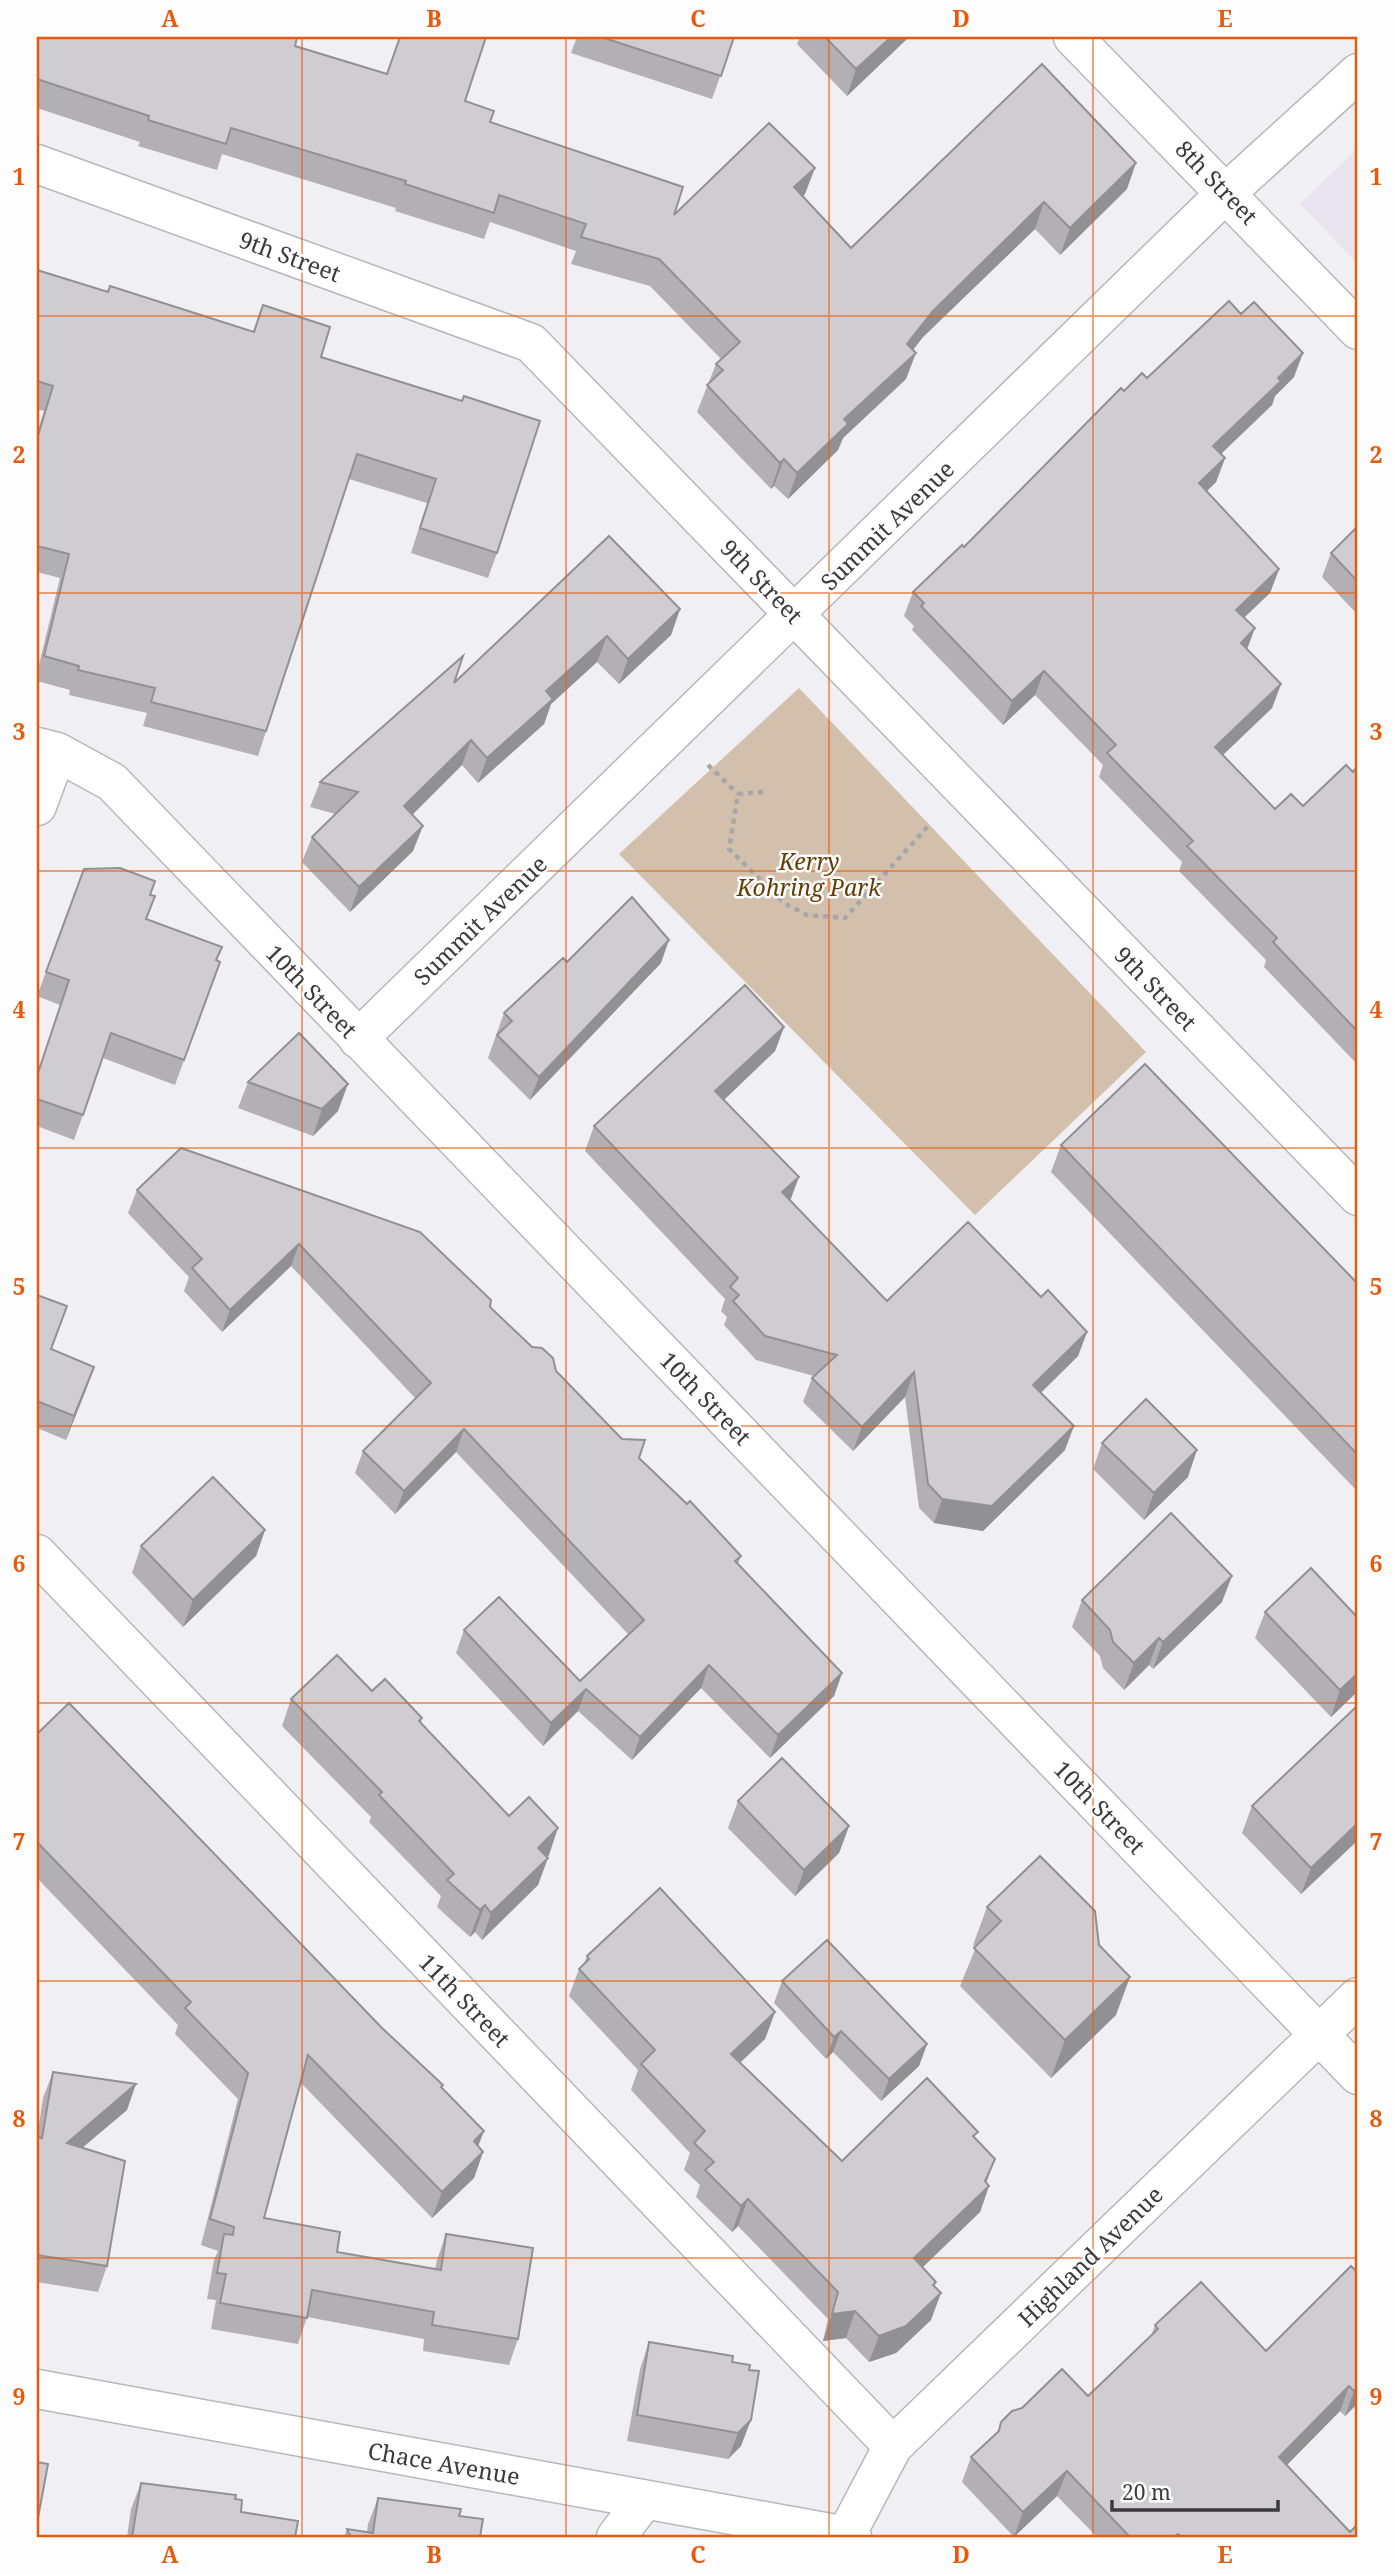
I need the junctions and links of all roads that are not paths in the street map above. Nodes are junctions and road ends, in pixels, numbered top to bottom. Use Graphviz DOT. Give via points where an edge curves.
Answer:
graph roads {
  1 [pos="1073,37"];
  2 [pos="1358,73"];
  3 [pos="37,164"];
  4 [pos="1227,192"];
  5 [pos="1358,330"];
  6 [pos="795,615"];
  7 [pos="47,750"];
  8 [pos="37,806"];
  9 [pos="358,1040"];
  10 [pos="1358,1196"];
  11 [pos="37,1554"];
  12 [pos="1358,1997"];
  13 [pos="1319,2035"];
  14 [pos="1358,2075"];
  15 [pos="37,2389"];
  16 [pos="894,2446"];
  17 [pos="644,2500"];
  18 [pos="849,2536"];
  19 [pos="616,2537"];
  1 -- 4 [label="street, 8th Street"];
  2 -- 4 [label="street, Summit Avenue"];
  3 -- 6 [label="street, 9th Street" via="531,343"];
  4 -- 5 [label="street, 8th Street"];
  4 -- 6 [label="street, Summit Avenue"];
  6 -- 9 [label="street, Summit Avenue"];
  6 -- 10 [label="street, 9th Street"];
  7 -- 8 [label="street"];
  7 -- 9 [label="street, 10th Street" via="112,782"];
  9 -- 13 [label="street, 10th Street"];
  11 -- 16 [label="street, 11th Street"];
  12 -- 13 [label="street, Highland Avenue"];
  13 -- 14 [label="street, 10th Street"];
  13 -- 16 [label="street, Highland Avenue"];
  15 -- 17 [label="street, Chace Avenue"];
  16 -- 18 [label="street, Highland Avenue"];
  17 -- 18 [label="street, Chace Avenue"];
  17 -- 19 [label="street"];
}
